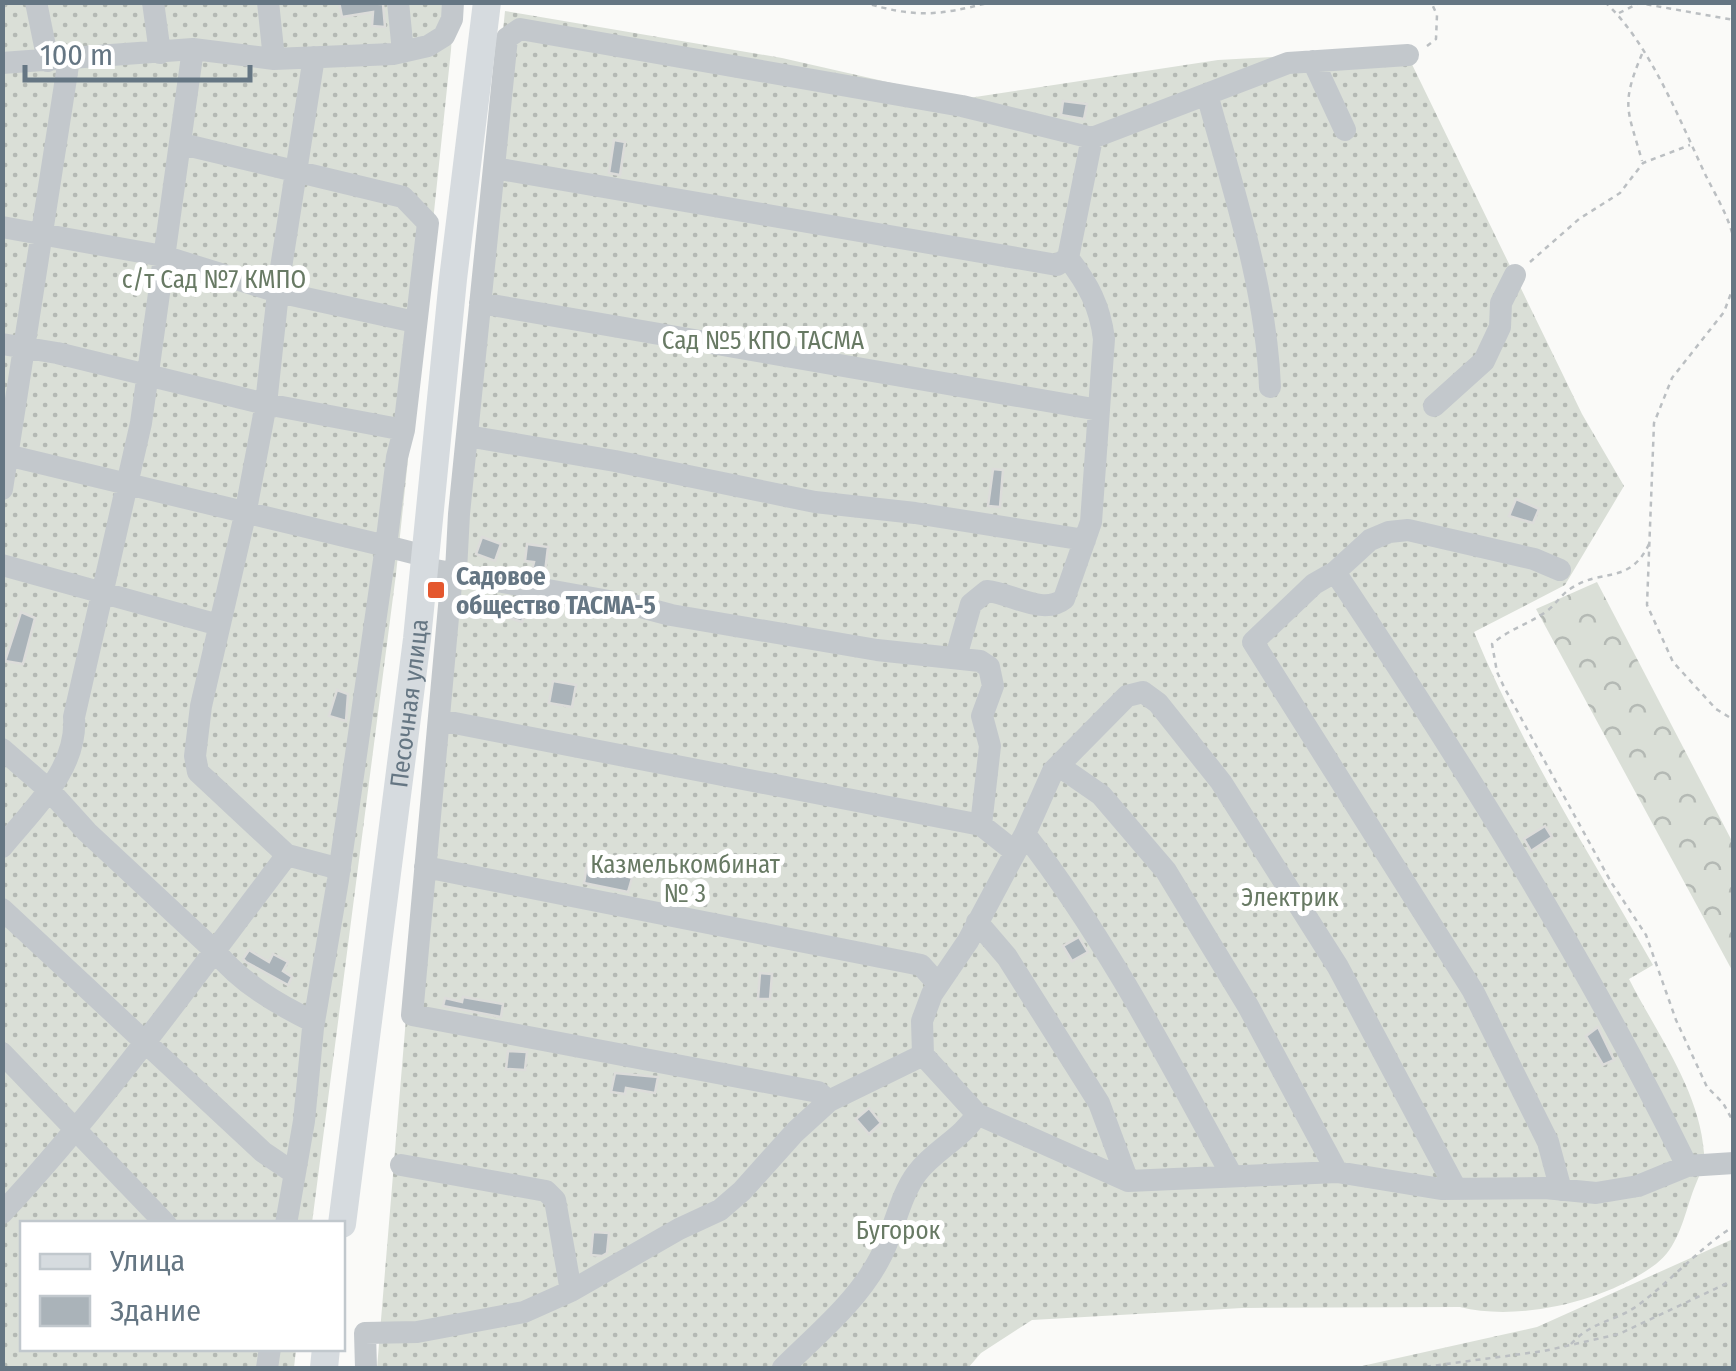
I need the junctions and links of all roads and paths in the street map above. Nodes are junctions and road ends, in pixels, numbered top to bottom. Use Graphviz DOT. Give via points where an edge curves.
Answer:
graph roads {
  1 [pos="36,2"];
  2 [pos="153,2"];
  3 [pos="268,2"];
  4 [pos="398,2"];
  5 [pos="453,2"];
  6 [pos="487,2"];
  7 [pos="862,2"];
  8 [pos="990,2"];
  9 [pos="1431,2"];
  10 [pos="1606,2"];
  11 [pos="1640,3"];
  12 [pos="1617,14"];
  13 [pos="1734,20"];
  14 [pos="193,49"];
  15 [pos="403,52"];
  16 [pos="1643,52"];
  17 [pos="160,53"];
  18 [pos="1408,55"];
  19 [pos="314,57"];
  20 [pos="274,59"];
  21 [pos="59,60"];
  22 [pos="1314,61"];
  23 [pos="2,63"];
  24 [pos="1207,94"];
  25 [pos="1345,130"];
  26 [pos="1092,138"];
  27 [pos="182,144"];
  28 [pos="1691,144"];
  29 [pos="1642,163"];
  30 [pos="494,168"];
  31 [pos="297,171"];
  32 [pos="2,227"];
  33 [pos="41,235"];
  34 [pos="1734,240"];
  35 [pos="163,256"];
  36 [pos="1068,258"];
  37 [pos="1515,275"];
  38 [pos="1734,285"];
  39 [pos="278,292"];
  40 [pos="480,304"];
  41 [pos="415,322"];
  42 [pos="14,346"];
  43 [pos="146,374"];
  44 [pos="1270,388"];
  45 [pos="266,404"];
  46 [pos="1434,406"];
  47 [pos="1099,410"];
  48 [pos="404,430"];
  49 [pos="467,436"];
  50 [pos="6,455"];
  51 [pos="130,483"];
  52 [pos="2,489"];
  53 [pos="245,515"];
  54 [pos="1086,540"];
  55 [pos="1649,544"];
  56 [pos="386,546"];
  57 [pos="424,562"];
  58 [pos="2,564"];
  59 [pos="1560,570"];
  60 [pos="456,572"];
  61 [pos="1334,572"];
  62 [pos="103,590"];
  63 [pos="219,625"];
  64 [pos="956,657"];
  65 [pos="439,720"];
  66 [pos="1734,720"];
  67 [pos="2,750"];
  68 [pos="1059,766"];
  69 [pos="49,790"];
  70 [pos="980,825"];
  71 [pos="1020,843"];
  72 [pos="2,846"];
  73 [pos="288,855"];
  74 [pos="425,867"];
  75 [pos="340,868"];
  76 [pos="2,909"];
  77 [pos="978,922"];
  78 [pos="215,951"];
  79 [pos="938,984"];
  80 [pos="314,1022"];
  81 [pos="146,1042"];
  82 [pos="2,1053"];
  83 [pos="923,1056"];
  84 [pos="829,1101"];
  85 [pos="977,1114"];
  86 [pos="1734,1123"];
  87 [pos="76,1129"];
  88 [pos="1734,1163"];
  89 [pos="401,1165"];
  90 [pos="1687,1166"];
  91 [pos="288,1169"];
  92 [pos="1337,1172"];
  93 [pos="1232,1176"];
  94 [pos="1128,1181"];
  95 [pos="1456,1188"];
  96 [pos="1562,1190"];
  97 [pos="2,1213"];
  98 [pos="163,1221"];
  99 [pos="287,1221"];
  100 [pos="342,1221"];
  101 [pos="1734,1226"];
  102 [pos="1734,1280"];
  103 [pos="571,1291"];
  104 [pos="1570,1344"];
  105 [pos="366,1368"];
  106 [pos="783,1368"];
  107 [pos="1198,1368"];
  108 [pos="1214,1368"];
  109 [pos="1416,1368"];
  1 -- 21 [label="street"];
  2 -- 17 [label="street"];
  3 -- 20 [label="street"];
  4 -- 15 [label="street"];
  5 -- 15 [label="street" via="444,36"];
  6 -- 57 [label="main road, Песочная улица"];
  7 -- 8 [label="path" via="898,13 942,15"];
  9 -- 18 [label="path" via="1436,39"];
  10 -- 12 [label="path"];
  11 -- 12 [label="path"];
  11 -- 13 [label="path"];
  12 -- 16 [label="path"];
  14 -- 17 [label="street"];
  14 -- 20 [label="street"];
  14 -- 27 [label="street"];
  15 -- 19 [label="street"];
  16 -- 28 [label="path"];
  16 -- 29 [label="path" via="1626,104"];
  17 -- 21 [label="street"];
  18 -- 22 [label="street"];
  19 -- 20 [label="street"];
  19 -- 31 [label="street"];
  21 -- 23 [label="street"];
  21 -- 33 [label="street" via="65,105"];
  22 -- 24 [label="street" via="1288,63"];
  22 -- 25 [label="street"];
  24 -- 26 [label="street"];
  24 -- 44 [label="street" via="1257,278"];
  26 -- 30 [label="street" via="962,106 520,28 507,38"];
  26 -- 36 [label="street"];
  27 -- 31 [label="street"];
  27 -- 35 [label="street"];
  28 -- 29 [label="path"];
  28 -- 34 [label="path"];
  29 -- 37 [label="path" via="1620,193 1579,218"];
  30 -- 36 [label="street" via="1056,265"];
  30 -- 40 [label="street"];
  31 -- 39 [label="street"];
  31 -- 41 [label="street" via="403,197 428,223"];
  32 -- 33 [label="street"];
  33 -- 35 [label="street"];
  33 -- 42 [label="street"];
  35 -- 39 [label="street"];
  35 -- 43 [label="street"];
  36 -- 47 [label="street" via="1101,314"];
  37 -- 46 [label="street" via="1484,361"];
  38 -- 55 [label="path" via="1724,312 1672,378 1654,423"];
  39 -- 41 [label="street"];
  39 -- 45 [label="street"];
  40 -- 47 [label="street"];
  40 -- 49 [label="street"];
  41 -- 48 [label="street"];
  42 -- 43 [label="street"];
  42 -- 50 [label="street"];
  43 -- 45 [label="street"];
  43 -- 51 [label="street"];
  45 -- 48 [label="street"];
  45 -- 53 [label="street"];
  47 -- 54 [label="street"];
  48 -- 56 [label="street"];
  49 -- 54 [label="street" via="815,502"];
  49 -- 60 [label="street"];
  50 -- 51 [label="street"];
  50 -- 52 [label="street"];
  51 -- 53 [label="street"];
  51 -- 62 [label="street"];
  53 -- 56 [label="street"];
  53 -- 63 [label="street"];
  54 -- 64 [label="street" via="1059,604 1048,608 998,592 978,596"];
  55 -- 66 [label="path" via="1647,605 1673,662 1716,710"];
  55 -- 86 [label="path" via="1635,566 1570,589 1492,644 1504,687 1646,935 1707,1087"];
  56 -- 57 [label="street"];
  56 -- 75 [label="street"];
  57 -- 60 [label="street"];
  57 -- 100 [label="main road, Песочная улица"];
  58 -- 62 [label="street"];
  59 -- 61 [label="street" via="1408,530 1370,540"];
  60 -- 64 [label="street" via="670,616"];
  60 -- 65 [label="street"];
  61 -- 90 [label="street" via="1565,939"];
  61 -- 96 [label="street" via="1253,642 1473,991 1548,1142"];
  62 -- 63 [label="street"];
  62 -- 69 [label="street" via="71,752"];
  63 -- 73 [label="street" via="201,706 198,772"];
  64 -- 70 [label="street" via="980,661 992,678 982,716 990,746"];
  65 -- 70 [label="street"];
  65 -- 74 [label="street"];
  67 -- 69 [label="street"];
  68 -- 71 [label="street"];
  68 -- 92 [label="street" via="1102,794 1166,871"];
  68 -- 95 [label="street" via="1127,696 1143,692 1158,702 1221,782 1338,967"];
  69 -- 72 [label="street"];
  69 -- 78 [label="street"];
  70 -- 71 [label="street"];
  71 -- 77 [label="street"];
  71 -- 93 [label="street" via="1051,868 1128,985"];
  73 -- 75 [label="street"];
  73 -- 78 [label="street"];
  74 -- 79 [label="street" via="921,965"];
  74 -- 84 [label="street" via="412,1015 818,1092"];
  75 -- 80 [label="street"];
  76 -- 81 [label="street"];
  77 -- 79 [label="street"];
  77 -- 94 [label="street" via="1099,1102"];
  78 -- 80 [label="street" via="230,970"];
  78 -- 81 [label="street"];
  79 -- 83 [label="street" via="922,1020"];
  80 -- 99 [label="street"];
  81 -- 87 [label="street"];
  81 -- 91 [label="street"];
  82 -- 87 [label="street"];
  83 -- 84 [label="street"];
  83 -- 85 [label="street"];
  84 -- 103 [label="street" via="720,1210"];
  85 -- 94 [label="street"];
  85 -- 106 [label="street" via="914,1176 879,1260"];
  87 -- 97 [label="street"];
  87 -- 98 [label="street"];
  88 -- 90 [label="street"];
  89 -- 103 [label="street" via="546,1191 555,1200"];
  90 -- 96 [label="street" via="1624,1188"];
  92 -- 93 [label="street"];
  92 -- 95 [label="street"];
  93 -- 94 [label="street"];
  95 -- 96 [label="street"];
  101 -- 104 [label="path" via="1633,1309 1584,1329"];
  102 -- 104 [label="path" via="1619,1334"];
  103 -- 105 [label="street" via="524,1312 417,1332 365,1333"];
  104 -- 109 [label="path"];
  107 -- 108 [label="path"];
}
